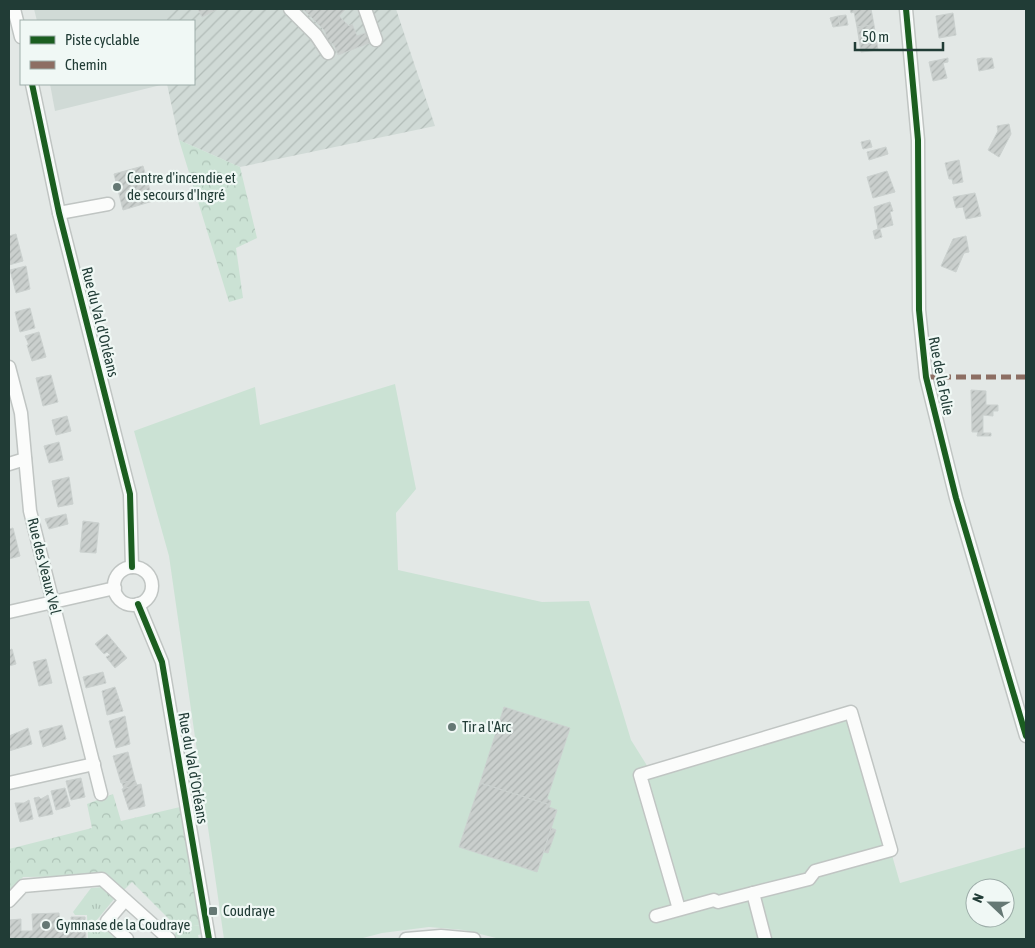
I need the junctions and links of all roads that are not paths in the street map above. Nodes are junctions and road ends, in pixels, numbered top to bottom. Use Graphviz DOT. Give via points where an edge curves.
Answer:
graph roads {
  1 [pos="14,9"];
  2 [pos="290,9"];
  3 [pos="365,9"];
  4 [pos="906,9"];
  5 [pos="20,33"];
  6 [pos="376,40"];
  7 [pos="328,52"];
  8 [pos="32,85"];
  9 [pos="108,204"];
  10 [pos="59,213"];
  11 [pos="9,367"];
  12 [pos="25,459"];
  13 [pos="9,464"];
  14 [pos="132,567"];
  15 [pos="115,588"];
  16 [pos="54,602"];
  17 [pos="138,604"];
  18 [pos="9,612"];
  19 [pos="1026,736"];
  20 [pos="94,764"];
  21 [pos="9,783"];
  22 [pos="100,794"];
  23 [pos="753,892"];
  24 [pos="125,900"];
  25 [pos="9,901"];
  26 [pos="680,909"];
  27 [pos="656,916"];
  28 [pos="127,939"];
  29 [pos="169,939"];
  30 [pos="208,939"];
  31 [pos="406,939"];
  32 [pos="474,939"];
  33 [pos="765,939"];
  1 -- 5 [label="street"];
  2 -- 7 [label="street"];
  3 -- 6 [label="street"];
  4 -- 19 [label="street, Rue de la Folie" via="918,140 920,318 925,367 956,498"];
  8 -- 10 [label="street, Rue du Val d'Orléans"];
  9 -- 10 [label="street"];
  10 -- 14 [label="street, Rue du Val d'Orléans" via="130,494"];
  11 -- 12 [label="street, Rue des Veaux Vel" via="21,414"];
  12 -- 13 [label="street"];
  12 -- 16 [label="street, Rue des Veaux Vel" via="30,511"];
  14 -- 15 [label="street" via="119,574"];
  14 -- 17 [label="street" via="144,570 151,580 151,592"];
  15 -- 16 [label="street"];
  15 -- 17 [label="street" via="116,594 126,603"];
  16 -- 18 [label="street"];
  16 -- 20 [label="street, Rue des Veaux Vel"];
  17 -- 30 [label="street, Rue du Val d'Orléans" via="162,662"];
  20 -- 21 [label="street"];
  20 -- 22 [label="street, Rue des Veaux Vel"];
  23 -- 26 [label="street"];
  23 -- 26 [label="street" via="809,879 815,871 891,850 851,712 640,774"];
  23 -- 33 [label="street"];
  24 -- 25 [label="street" via="102,879 23,886"];
  24 -- 28 [label="street" via="107,921"];
  24 -- 29 [label="street"];
  26 -- 27 [label="street"];
  31 -- 32 [label="street" via="441,936"];
}
